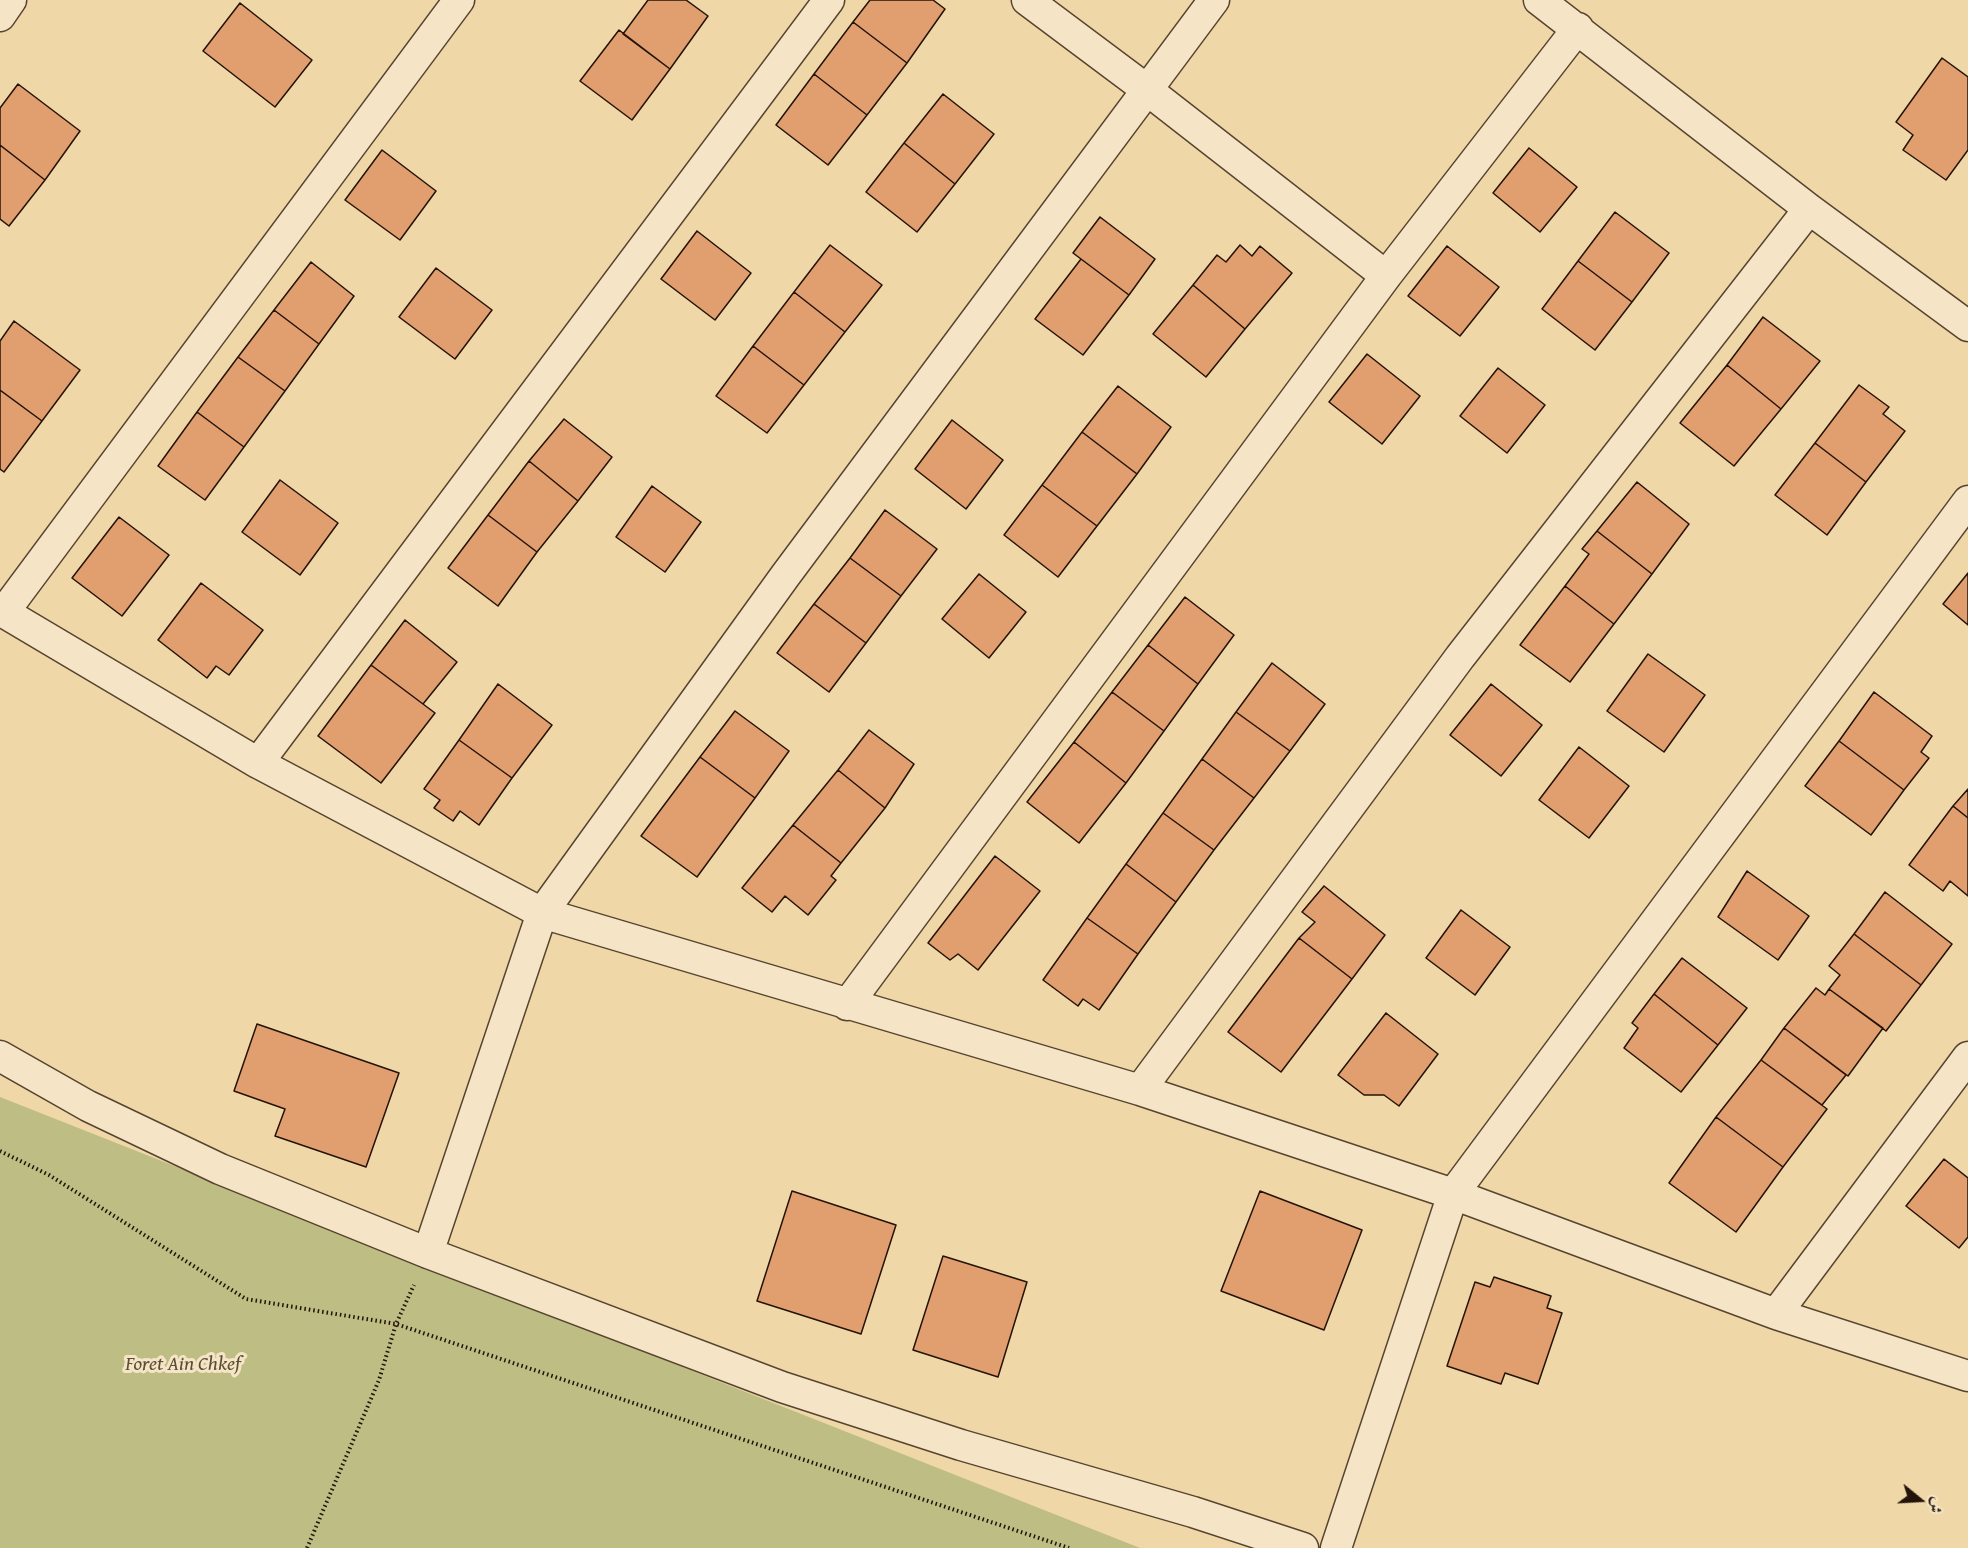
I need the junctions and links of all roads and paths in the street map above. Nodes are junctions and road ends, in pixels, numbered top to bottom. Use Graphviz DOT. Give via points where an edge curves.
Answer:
graph roads {
  1 [pos="11,0"];
  2 [pos="459,0"];
  3 [pos="829,0"];
  4 [pos="1027,0"];
  5 [pos="1214,0"];
  6 [pos="1539,0"];
  7 [pos="0,16"];
  8 [pos="1578,28"];
  9 [pos="1146,89"];
  10 [pos="1809,208"];
  11 [pos="1386,276"];
  12 [pos="1968,326"];
  13 [pos="1968,501"];
  14 [pos="2,611"];
  15 [pos="258,763"];
  16 [pos="542,913"];
  17 [pos="847,1005"];
  18 [pos="0,1056"];
  19 [pos="1968,1057"];
  20 [pos="1140,1090"];
  21 [pos="0,1150"];
  22 [pos="1453,1194"];
  23 [pos="428,1253"];
  24 [pos="1776,1314"];
  25 [pos="396,1324"];
  26 [pos="1968,1376"];
  27 [pos="307,1548"];
  28 [pos="1068,1548"];
  29 [pos="1303,1548"];
  30 [pos="1336,1548"];
  1 -- 7 [label="street"];
  2 -- 14 [label="street"];
  3 -- 15 [label="street"];
  4 -- 9 [label="street"];
  5 -- 9 [label="street"];
  6 -- 8 [label="street"];
  8 -- 10 [label="street"];
  8 -- 11 [label="street"];
  9 -- 11 [label="street"];
  9 -- 16 [label="street" via="785,576"];
  10 -- 12 [label="street"];
  10 -- 20 [label="street" via="1460,657"];
  11 -- 17 [label="street"];
  13 -- 22 [label="street"];
  14 -- 15 [label="street"];
  15 -- 16 [label="street"];
  16 -- 17 [label="street"];
  16 -- 23 [label="street"];
  17 -- 20 [label="street"];
  18 -- 23 [label="street" via="88,1106 220,1169"];
  19 -- 24 [label="street"];
  20 -- 22 [label="street"];
  21 -- 25 [label="path" via="49,1174 246,1299"];
  22 -- 24 [label="street"];
  22 -- 30 [label="street"];
  23 -- 25 [label="path"];
  23 -- 29 [label="street" via="782,1387"];
  24 -- 26 [label="street"];
  25 -- 27 [label="path" via="379,1380"];
  25 -- 28 [label="path"];
}
